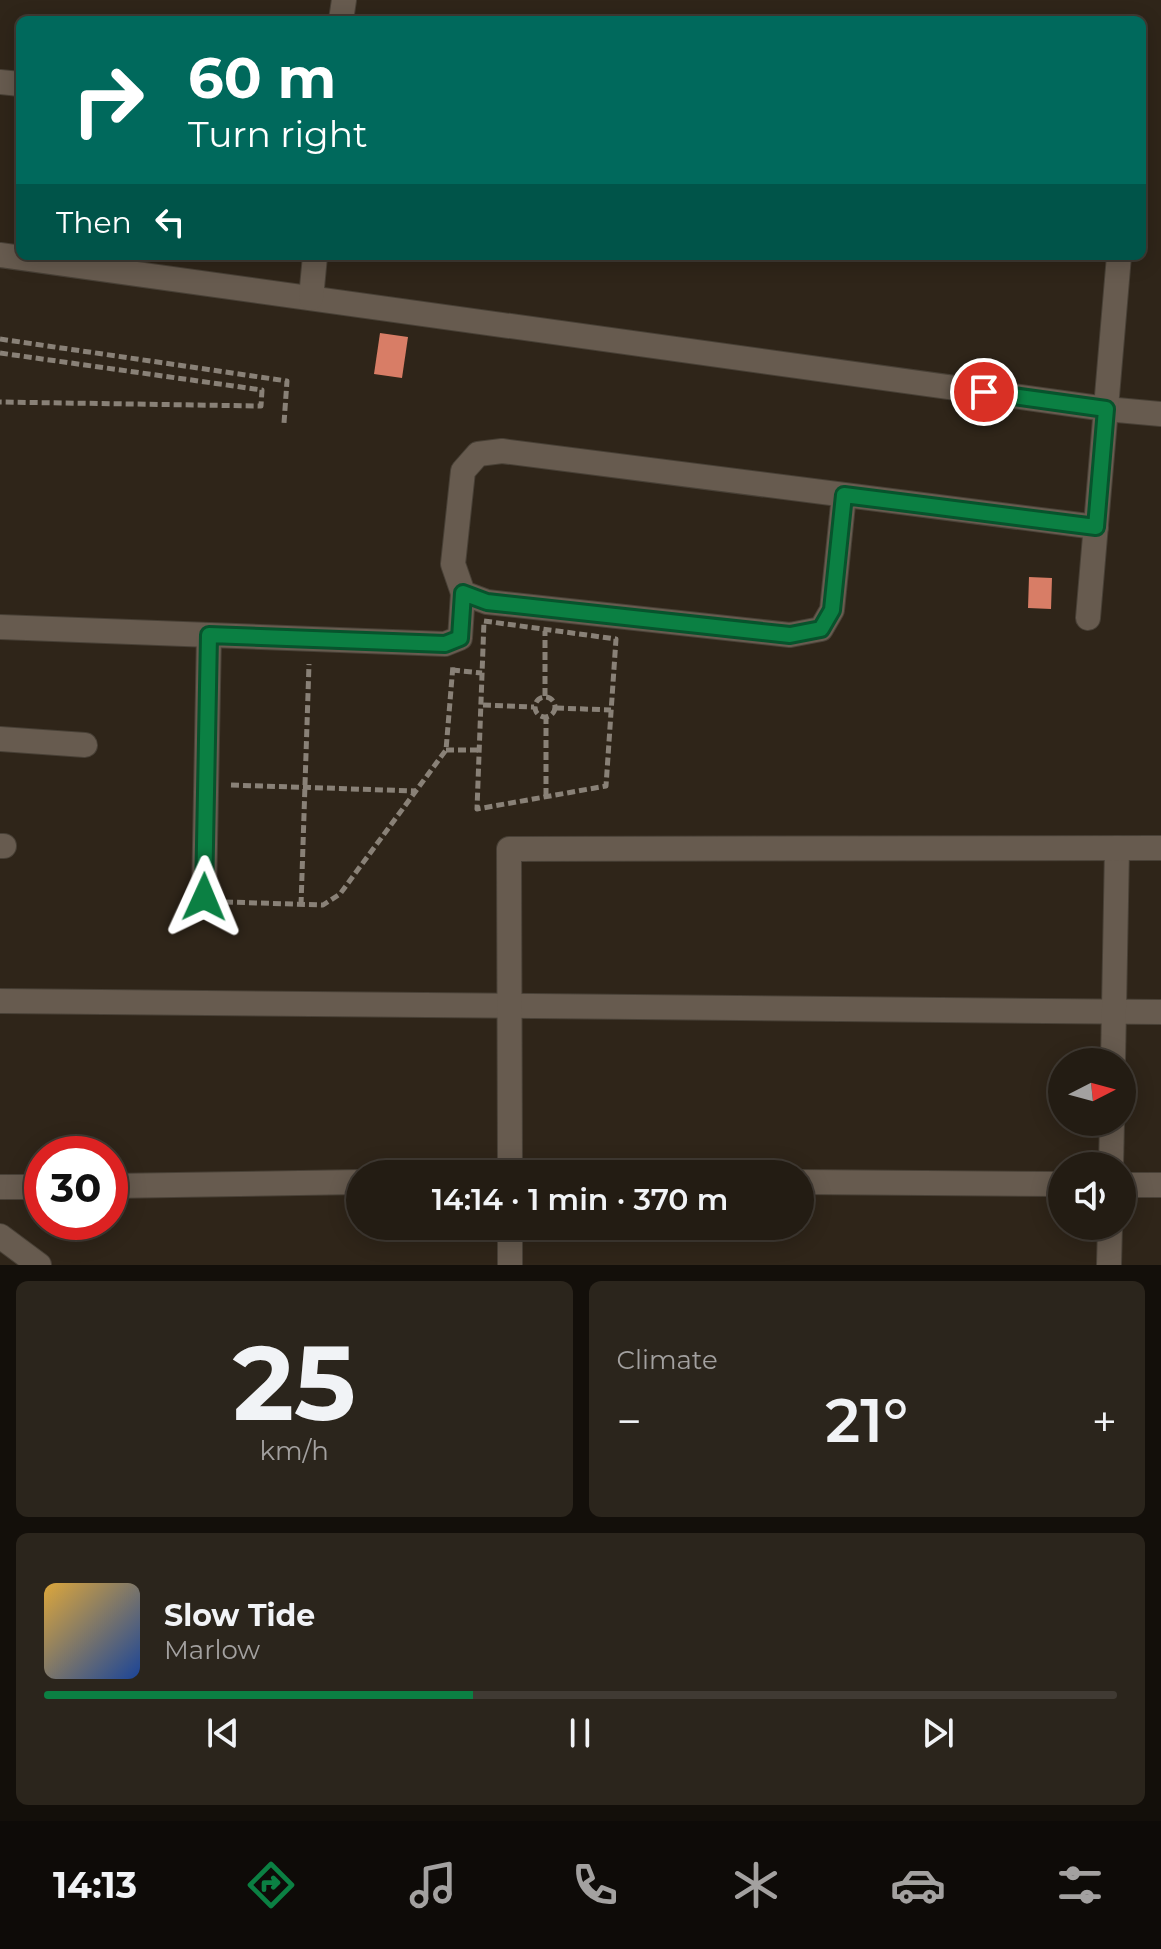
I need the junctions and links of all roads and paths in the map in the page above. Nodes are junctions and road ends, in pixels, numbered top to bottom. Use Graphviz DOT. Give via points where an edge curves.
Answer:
graph roads {
  1 [pos="36,260"];
  2 [pos="315,260"];
  3 [pos="1119,260"];
  4 [pos="311,298"];
  5 [pos="0,339"];
  6 [pos="0,353"];
  7 [pos="0,402"];
  8 [pos="1106,409"];
  9 [pos="1161,414"];
  10 [pos="284,423"];
  11 [pos="844,495"];
  12 [pos="1096,527"];
  13 [pos="463,593"];
  14 [pos="1088,618"];
  15 [pos="0,627"];
  16 [pos="545,630"];
  17 [pos="209,635"];
  18 [pos="454,641"];
  19 [pos="309,664"];
  20 [pos="545,696"];
  21 [pos="483,705"];
  22 [pos="534,707"];
  23 [pos="556,708"];
  24 [pos="611,710"];
  25 [pos="546,719"];
  26 [pos="0,739"];
  27 [pos="85,745"];
  28 [pos="446,750"];
  29 [pos="480,750"];
  30 [pos="226,784"];
  31 [pos="306,788"];
  32 [pos="416,791"];
  33 [pos="546,796"];
  34 [pos="1117,848"];
  35 [pos="1161,848"];
  36 [pos="211,900"];
  37 [pos="301,905"];
  38 [pos="0,1001"];
  39 [pos="509,1006"];
  40 [pos="1115,1011"];
  41 [pos="1161,1012"];
  42 [pos="1114,1048"];
  43 [pos="510,1160"];
  44 [pos="346,1182"];
  45 [pos="814,1182"];
  46 [pos="1048,1184"];
  47 [pos="1136,1185"];
  48 [pos="1161,1185"];
  49 [pos="128,1186"];
  50 [pos="0,1187"];
  51 [pos="24,1187"];
  52 [pos="0,1236"];
  53 [pos="510,1240"];
  54 [pos="1110,1240"];
  55 [pos="39,1265"];
  56 [pos="510,1265"];
  57 [pos="1109,1265"];
  1 -- 4 [label="street"];
  2 -- 4 [label="street"];
  3 -- 8 [label="street"];
  4 -- 8 [label="street"];
  5 -- 10 [label="path" via="287,381"];
  6 -- 7 [label="path" via="262,390 261,406"];
  8 -- 9 [label="street"];
  8 -- 12 [label="street"];
  11 -- 12 [label="street"];
  11 -- 13 [label="street" via="832,610 821,629 790,635 487,602"];
  11 -- 13 [label="street" via="502,451 478,454 463,471 453,564"];
  12 -- 14 [label="street"];
  13 -- 18 [label="street" via="460,638"];
  15 -- 17 [label="street"];
  16 -- 20 [label="path"];
  16 -- 21 [label="path" via="484,621"];
  16 -- 24 [label="path" via="616,639"];
  17 -- 18 [label="street"];
  17 -- 36 [label="street"];
  18 -- 28 [label="path"];
  19 -- 31 [label="path"];
  20 -- 22 [label="path"];
  20 -- 23 [label="path"];
  21 -- 22 [label="path"];
  21 -- 29 [label="path"];
  22 -- 25 [label="path"];
  23 -- 24 [label="path"];
  23 -- 25 [label="path"];
  24 -- 33 [label="path" via="606,786"];
  25 -- 33 [label="path"];
  26 -- 27 [label="street"];
  28 -- 29 [label="path"];
  28 -- 32 [label="path"];
  29 -- 33 [label="path" via="477,809"];
  30 -- 31 [label="path"];
  31 -- 32 [label="path"];
  31 -- 37 [label="path"];
  32 -- 37 [label="path" via="340,894 323,905"];
  34 -- 35 [label="street"];
  34 -- 39 [label="street" via="509,849"];
  34 -- 40 [label="street"];
  36 -- 37 [label="path"];
  38 -- 39 [label="street"];
  39 -- 40 [label="street"];
  39 -- 43 [label="street"];
  40 -- 41 [label="street"];
  40 -- 42 [label="street"];
  44 -- 49 [label="street"];
  45 -- 46 [label="street"];
  47 -- 48 [label="street"];
  50 -- 51 [label="street"];
  52 -- 55 [label="street"];
  53 -- 56 [label="street"];
  54 -- 57 [label="street"];
}
